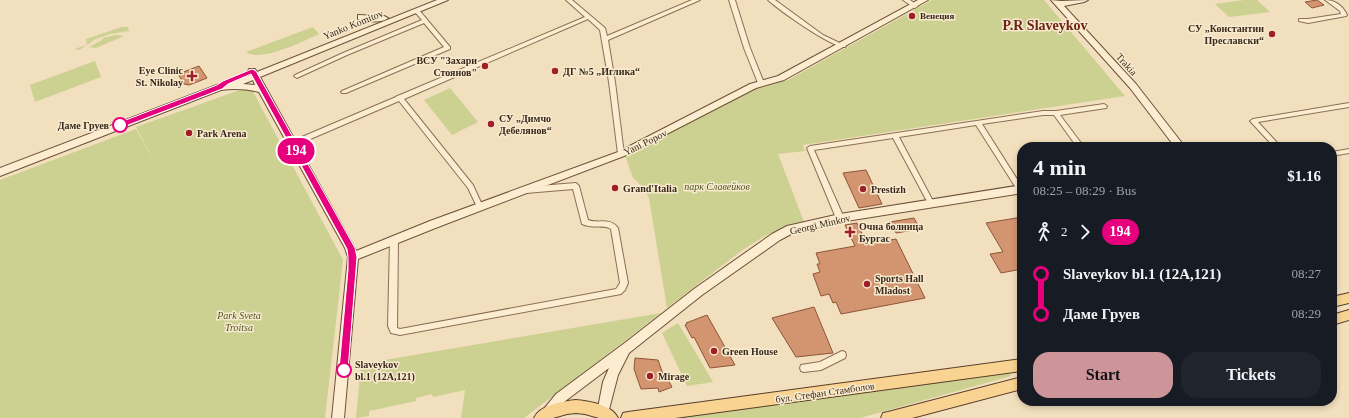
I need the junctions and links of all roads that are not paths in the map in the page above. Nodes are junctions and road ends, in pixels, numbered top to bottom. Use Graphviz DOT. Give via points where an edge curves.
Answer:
graph roads {
  1 [pos="431,0"];
  2 [pos="444,0"];
  3 [pos="569,0"];
  4 [pos="697,0"];
  5 [pos="732,0"];
  6 [pos="771,0"];
  7 [pos="924,0"];
  8 [pos="1084,0"];
  9 [pos="1328,0"];
  10 [pos="909,2"];
  11 [pos="1057,2"];
  12 [pos="417,11"];
  13 [pos="361,17"];
  14 [pos="589,17"];
  15 [pos="384,18"];
  16 [pos="1301,20"];
  17 [pos="425,21"];
  18 [pos="369,27"];
  19 [pos="605,39"];
  20 [pos="843,46"];
  21 [pos="270,69"];
  22 [pos="253,73"];
  23 [pos="297,76"];
  24 [pos="761,83"];
  25 [pos="225,87"];
  26 [pos="262,90"];
  27 [pos="344,92"];
  28 [pos="399,97"];
  29 [pos="1104,106"];
  30 [pos="1349,106"];
  31 [pos="1056,113"];
  32 [pos="978,123"];
  33 [pos="895,135"];
  34 [pos="1077,142"];
  35 [pos="1176,142"];
  36 [pos="1273,142"];
  37 [pos="292,144"];
  38 [pos="1349,151"];
  39 [pos="1337,153"];
  40 [pos="621,154"];
  41 [pos="0,172"];
  42 [pos="1017,183"];
  43 [pos="523,190"];
  44 [pos="1017,190"];
  45 [pos="932,203"];
  46 [pos="480,207"];
  47 [pos="840,218"];
  48 [pos="394,240"];
  49 [pos="352,257"];
  50 [pos="1349,298"];
  51 [pos="1337,301"];
  52 [pos="1349,315"];
  53 [pos="1337,319"];
  54 [pos="630,346"];
  55 [pos="842,355"];
  56 [pos="1017,366"];
  57 [pos="804,368"];
  58 [pos="1017,384"];
  59 [pos="607,416"];
  60 [pos="543,417"];
  61 [pos="338,418"];
  62 [pos="628,418"];
  63 [pos="888,418"];
  1 -- 15 [label="main road, Yanko Komitov"];
  2 -- 12 [label="main road, Yanko Komitov"];
  3 -- 14 [label="street"];
  4 -- 19 [label="street"];
  5 -- 24 [label="street" via="746,48"];
  6 -- 20 [label="street" via="821,36"];
  7 -- 10 [label="main road, Yani Popov"];
  8 -- 11 [label="main road"];
  9 -- 16 [label="street" via="1342,10 1344,15"];
  10 -- 20 [label="main road, Yani Popov"];
  11 -- 35 [label="main road, Trakia" via="1132,86"];
  12 -- 17 [label="street"];
  12 -- 18 [label="main road, Yanko Komitov"];
  13 -- 15 [label="main road"];
  14 -- 19 [label="street" via="603,29"];
  14 -- 28 [label="street"];
  15 -- 18 [label="main road, Yanko Komitov"];
  17 -- 23 [label="street"];
  17 -- 27 [label="street" via="448,48"];
  18 -- 21 [label="main road, Yanko Komitov"];
  18 -- 22 [label="main road, Yanko Komitov" via="282,59"];
  19 -- 40 [label="street"];
  20 -- 24 [label="main road, Yani Popov" via="781,78"];
  21 -- 22 [label="main road, Yanko Komitov"];
  21 -- 26 [label="main road"];
  22 -- 25 [label="main road"];
  22 -- 26 [label="main road"];
  24 -- 40 [label="main road, Yani Popov"];
  25 -- 26 [label="main road" via="252,86"];
  25 -- 41 [label="main road"];
  26 -- 37 [label="main road"];
  28 -- 37 [label="street"];
  28 -- 46 [label="street" via="471,187"];
  29 -- 31 [label="street"];
  30 -- 36 [label="street" via="1253,121"];
  31 -- 32 [label="street"];
  31 -- 34 [label="street"];
  32 -- 33 [label="street"];
  32 -- 42 [label="street"];
  33 -- 45 [label="street"];
  33 -- 47 [label="street" via="810,148"];
  37 -- 49 [label="main road" via="347,240"];
  38 -- 39 [label="street"];
  40 -- 43 [label="main road, Yani Popov"];
  43 -- 46 [label="main road, Yani Popov"];
  43 -- 48 [label="street" via="576,186 585,222 590,225 608,224 614,228 624,283 618,292 400,332 394,331"];
  44 -- 45 [label="main road, Georgi Minkov"];
  45 -- 47 [label="main road, Georgi Minkov"];
  46 -- 48 [label="main road, Yani Popov"];
  47 -- 54 [label="main road, Georgi Minkov" via="791,229 776,237 698,292"];
  48 -- 49 [label="main road, Yani Popov"];
  49 -- 61 [label="main road"];
  50 -- 51 [label="main road"];
  52 -- 53 [label="main road"];
  54 -- 59 [label="main road, Georgi Minkov" via="614,367 610,378"];
  54 -- 60 [label="main road, Georgi Minkov" via="560,398"];
  55 -- 57 [label="street" via="820,366"];
  56 -- 62 [label="main road, бул. Стефан Стамболов"];
  58 -- 63 [label="main road"];
  59 -- 60 [label="main road" via="592,409 568,407"];
}
